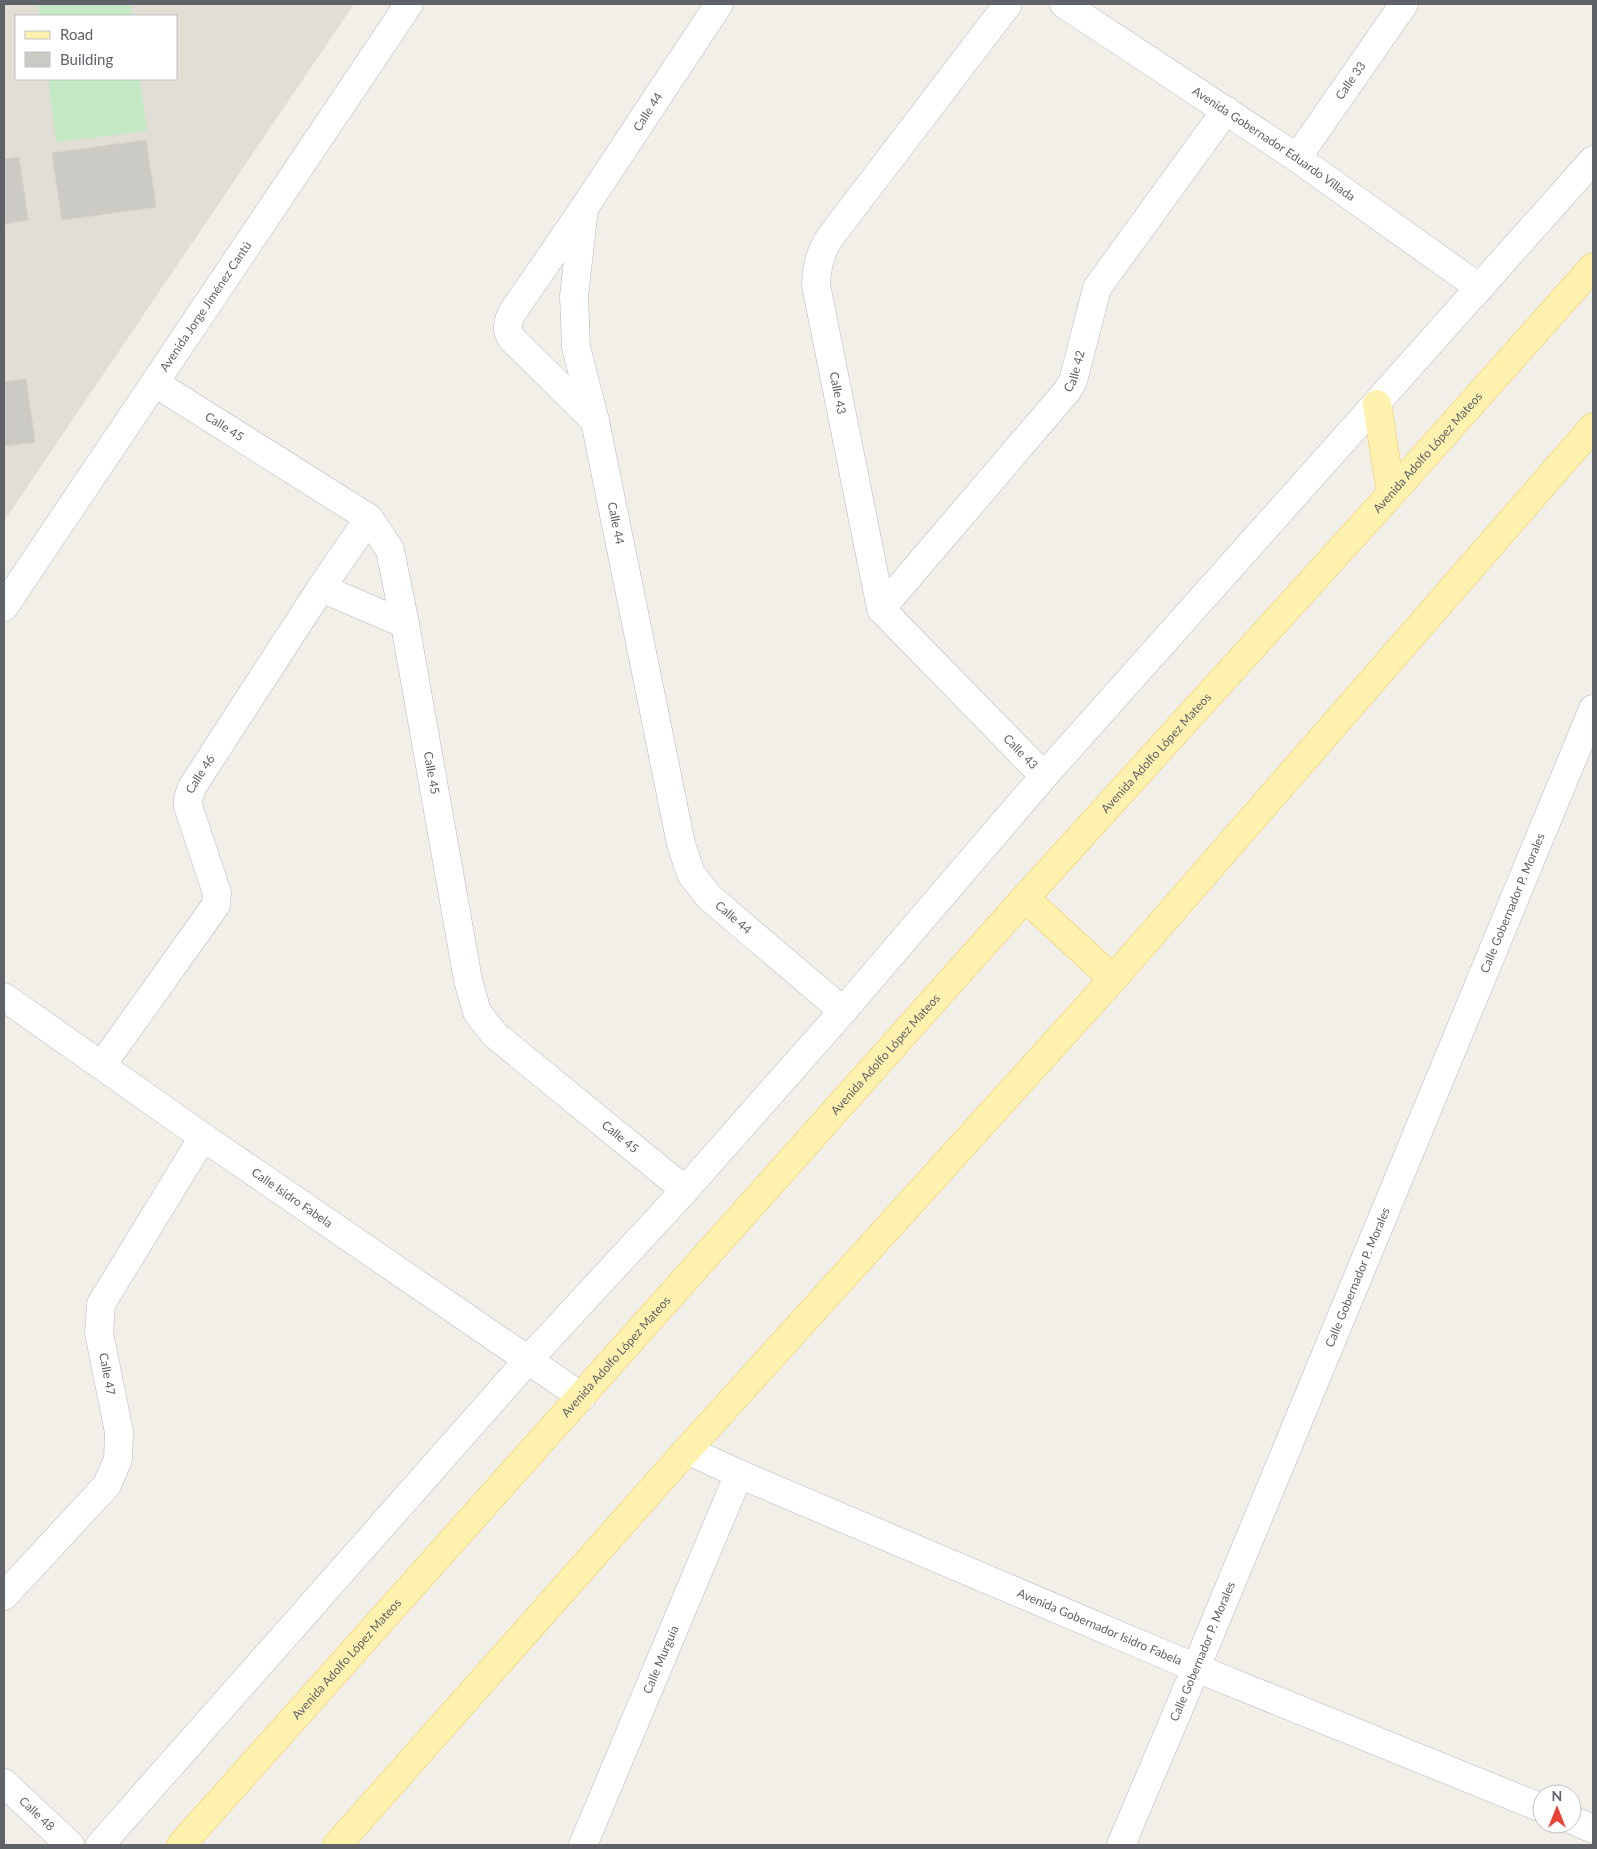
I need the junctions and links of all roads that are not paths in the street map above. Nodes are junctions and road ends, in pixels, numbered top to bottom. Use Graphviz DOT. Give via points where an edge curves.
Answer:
graph roads {
  1 [pos="409,4"];
  2 [pos="719,4"];
  3 [pos="1008,4"];
  4 [pos="1064,4"];
  5 [pos="1404,4"];
  6 [pos="1098,13"];
  7 [pos="1226,110"];
  8 [pos="1297,158"];
  9 [pos="1593,160"];
  10 [pos="584,208"];
  11 [pos="1593,267"];
  12 [pos="1480,288"];
  13 [pos="155,383"];
  14 [pos="1377,404"];
  15 [pos="595,421"];
  16 [pos="1593,427"];
  17 [pos="1391,494"];
  18 [pos="369,518"];
  19 [pos="321,588"];
  20 [pos="4,608"];
  21 [pos="882,609"];
  22 [pos="405,624"];
  23 [pos="1593,709"];
  24 [pos="1044,776"];
  25 [pos="1025,898"];
  26 [pos="1113,978"];
  27 [pos="4,996"];
  28 [pos="844,1011"];
  29 [pos="102,1065"];
  30 [pos="203,1137"];
  31 [pos="685,1190"];
  32 [pos="529,1359"];
  33 [pos="582,1396"];
  34 [pos="688,1450"];
  35 [pos="739,1474"];
  36 [pos="4,1596"];
  37 [pos="1196,1668"];
  38 [pos="4,1783"];
  39 [pos="1532,1804"];
  40 [pos="70,1845"];
  41 [pos="100,1845"];
  42 [pos="181,1845"];
  43 [pos="337,1845"];
  44 [pos="583,1845"];
  45 [pos="1121,1845"];
  1 -- 13 [label="street, Avenida Jorge Jiménez Cantú"];
  2 -- 10 [label="street, Calle 44"];
  3 -- 21 [label="street, Calle 43" via="831,236 822,249 817,266 819,301"];
  4 -- 6 [label="street, Avenida Gobernador Eduardo Villada"];
  5 -- 8 [label="street, Calle 33"];
  6 -- 7 [label="street, Avenida Gobernador Eduardo Villada"];
  7 -- 8 [label="street, Avenida Gobernador Eduardo Villada"];
  7 -- 21 [label="street, Calle 42" via="1097,288 1073,381 1067,391"];
  8 -- 12 [label="street, Avenida Gobernador Eduardo Villada"];
  9 -- 12 [label="street"];
  10 -- 15 [label="street, Calle 44" via="574,296 576,347"];
  10 -- 15 [label="street" via="512,314 508,327 512,339"];
  11 -- 17 [label="main road, Avenida Adolfo López Mateos"];
  12 -- 14 [label="street"];
  13 -- 18 [label="street, Calle 45"];
  13 -- 20 [label="street, Avenida Jorge Jiménez Cantú"];
  14 -- 17 [label="main road"];
  14 -- 24 [label="street"];
  15 -- 28 [label="street, Calle 44" via="681,844 691,874 709,896"];
  16 -- 26 [label="main road"];
  17 -- 25 [label="main road, Avenida Adolfo López Mateos"];
  18 -- 19 [label="street, Calle 46"];
  18 -- 22 [label="street, Calle 45" via="390,550"];
  19 -- 22 [label="street"];
  19 -- 29 [label="street, Calle 46" via="189,793 188,806 217,893 216,905"];
  21 -- 24 [label="street, Calle 43"];
  22 -- 31 [label="street, Calle 45" via="468,980 477,1012 495,1034"];
  23 -- 37 [label="street, Calle Gobernador P. Morales"];
  24 -- 28 [label="street"];
  25 -- 26 [label="main road"];
  25 -- 33 [label="main road, Avenida Adolfo López Mateos"];
  26 -- 34 [label="main road"];
  27 -- 29 [label="street, Calle Isidro Fabela"];
  28 -- 31 [label="street"];
  29 -- 30 [label="street, Calle Isidro Fabela"];
  30 -- 32 [label="street, Calle Isidro Fabela"];
  30 -- 36 [label="street, Calle 47" via="101,1304 99,1333 119,1432 118,1459 107,1485"];
  31 -- 32 [label="street"];
  32 -- 33 [label="street, Calle Isidro Fabela"];
  32 -- 41 [label="street"];
  33 -- 42 [label="main road, Avenida Adolfo López Mateos"];
  34 -- 35 [label="street, Avenida Gobernador Isidro Fabela"];
  34 -- 43 [label="main road"];
  35 -- 37 [label="street, Avenida Gobernador Isidro Fabela"];
  35 -- 44 [label="street, Calle Murguía"];
  37 -- 39 [label="street, Avenida Gobernador Isidro Fabela"];
  37 -- 45 [label="street, Calle Gobernador P. Morales"];
  38 -- 40 [label="street, Calle 48"];
}
